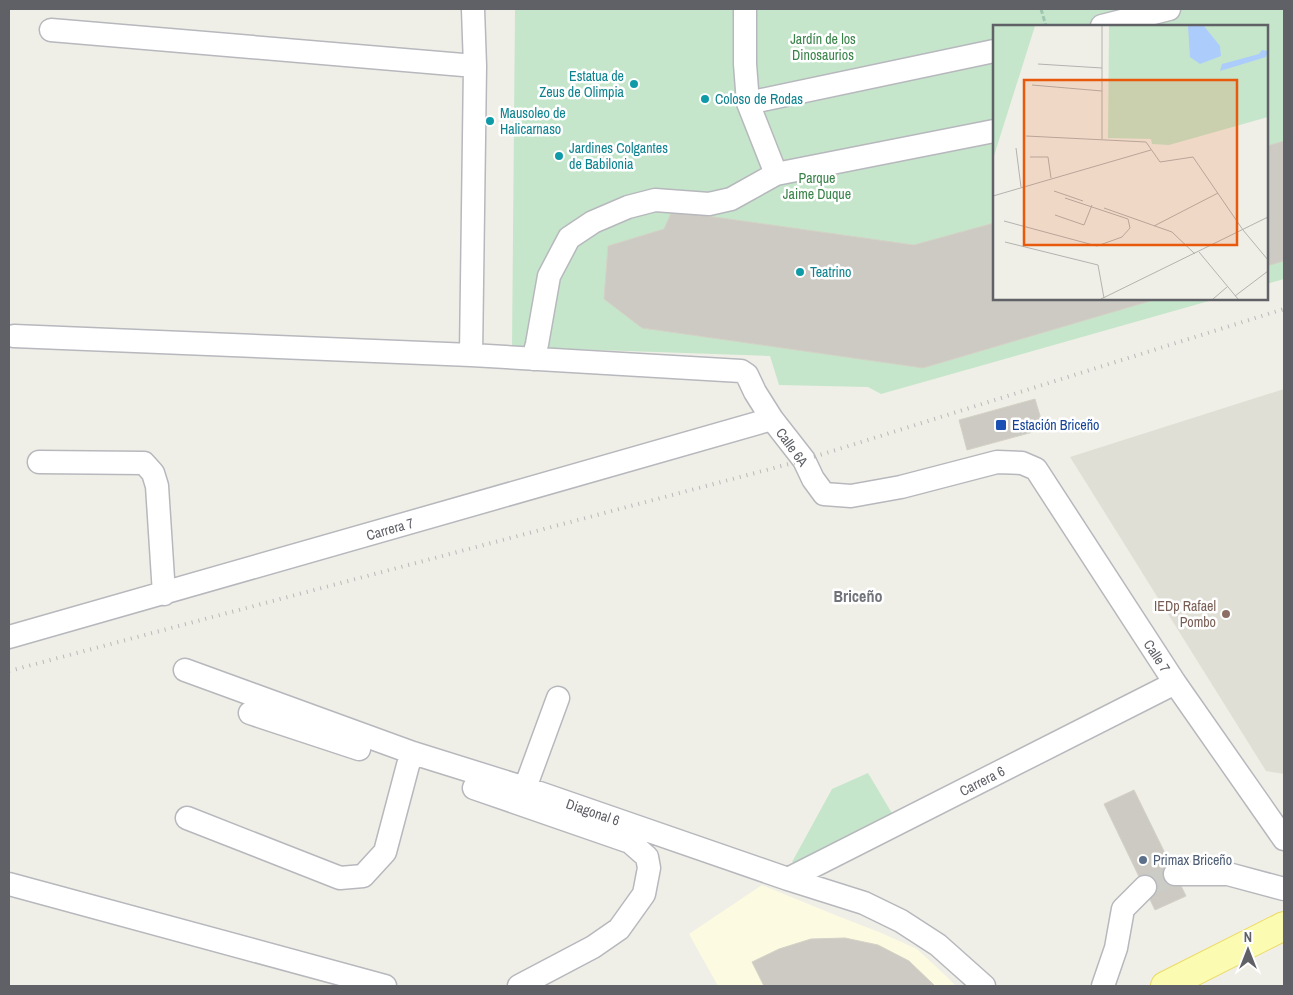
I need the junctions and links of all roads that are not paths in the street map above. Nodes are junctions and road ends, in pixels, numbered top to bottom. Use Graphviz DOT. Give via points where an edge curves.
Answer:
graph roads {
  1 [pos="473,9"];
  2 [pos="745,9"];
  3 [pos="1169,9"];
  4 [pos="1106,25"];
  5 [pos="51,30"];
  6 [pos="993,51"];
  7 [pos="475,66"];
  8 [pos="748,102"];
  9 [pos="993,131"];
  10 [pos="776,174"];
  11 [pos="14,336"];
  12 [pos="471,356"];
  13 [pos="533,359"];
  14 [pos="772,419"];
  15 [pos="39,462"];
  16 [pos="1036,469"];
  17 [pos="164,594"];
  18 [pos="9,637"];
  19 [pos="185,670"];
  20 [pos="1175,683"];
  21 [pos="558,698"];
  22 [pos="250,713"];
  23 [pos="411,759"];
  24 [pos="525,788"];
  25 [pos="187,818"];
  26 [pos="1284,839"];
  27 [pos="1175,874"];
  28 [pos="788,879"];
  29 [pos="9,884"];
  30 [pos="1145,887"];
  31 [pos="1284,889"];
  32 [pos="1284,926"];
  33 [pos="385,986"];
  34 [pos="519,986"];
  35 [pos="984,986"];
  36 [pos="1103,986"];
  37 [pos="1165,986"];
  1 -- 7 [label="street"];
  2 -- 8 [label="street"];
  3 -- 4 [label="street"];
  5 -- 7 [label="street"];
  6 -- 8 [label="street"];
  7 -- 12 [label="street"];
  8 -- 10 [label="street"];
  9 -- 10 [label="street"];
  10 -- 13 [label="street" via="732,199 709,204 655,200 628,207 593,222 569,238 549,276"];
  11 -- 12 [label="street"];
  12 -- 13 [label="street"];
  13 -- 14 [label="street, Calle 6A" via="741,371 747,375"];
  14 -- 16 [label="street, Calle 6A" via="804,460 824,494 851,496 997,462 1022,463"];
  14 -- 17 [label="street, Carrera 7"];
  15 -- 17 [label="street" via="144,463 153,473 157,486"];
  16 -- 20 [label="street, Calle 7"];
  17 -- 18 [label="street, Carrera 7"];
  19 -- 23 [label="street, Diagonal 6"];
  20 -- 26 [label="street, Calle 7"];
  20 -- 28 [label="street, Carrera 6"];
  21 -- 24 [label="street"];
  22 -- 23 [label="street"];
  23 -- 24 [label="street, Diagonal 6"];
  23 -- 25 [label="street" via="386,852 362,876 340,878"];
  23 -- 34 [label="street" via="630,842 646,857 649,868 644,894 619,930"];
  24 -- 28 [label="street, Diagonal 6"];
  27 -- 31 [label="street" via="1228,874"];
  28 -- 35 [label="street, Diagonal 6" via="864,903 901,921 938,945"];
  29 -- 33 [label="street"];
  30 -- 36 [label="street" via="1123,909 1116,948"];
  32 -- 37 [label="main road"];
}
